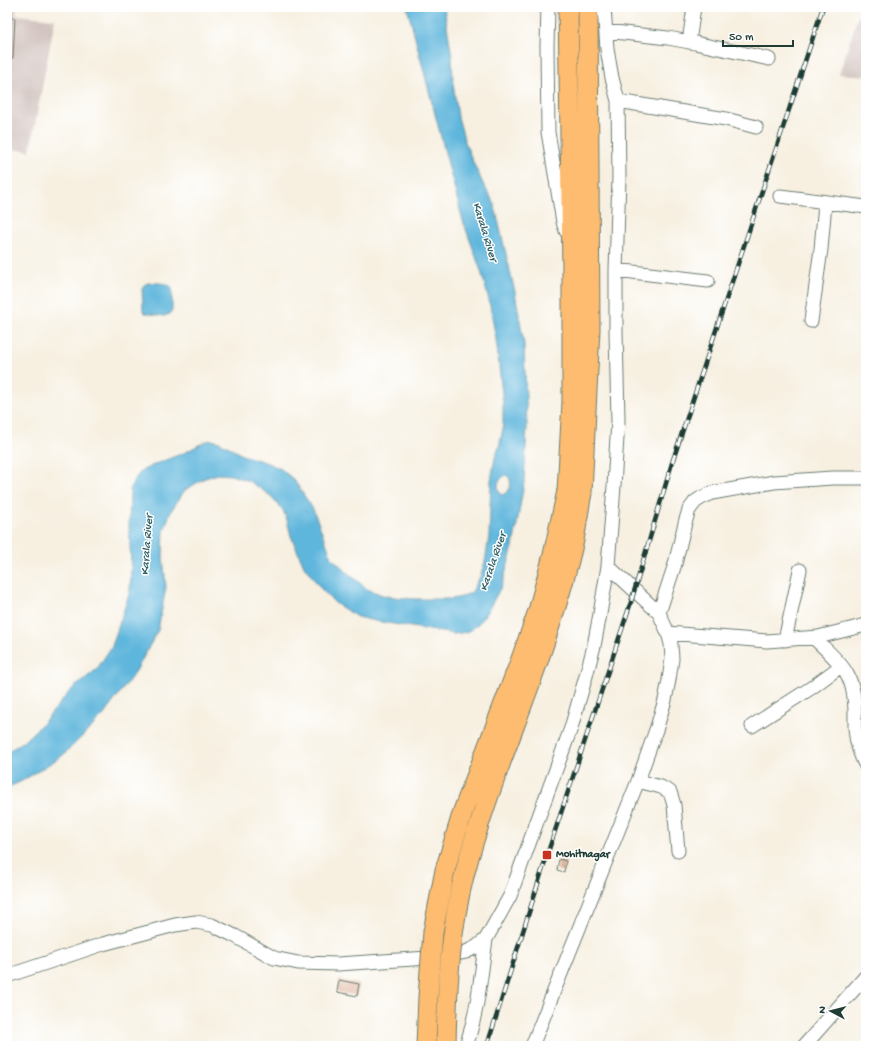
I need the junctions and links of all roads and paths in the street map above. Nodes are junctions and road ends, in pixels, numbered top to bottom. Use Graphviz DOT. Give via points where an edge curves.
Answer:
graph roads {
  1 [pos="548,7"];
  2 [pos="568,7"];
  3 [pos="588,7"];
  4 [pos="604,7"];
  5 [pos="694,7"];
  6 [pos="606,31"];
  7 [pos="689,42"];
  8 [pos="769,59"];
  9 [pos="618,101"];
  10 [pos="756,127"];
  11 [pos="780,196"];
  12 [pos="825,202"];
  13 [pos="866,207"];
  14 [pos="572,252"];
  15 [pos="616,270"];
  16 [pos="708,281"];
  17 [pos="810,321"];
  18 [pos="866,478"];
  19 [pos="574,492"];
  20 [pos="608,566"];
  21 [pos="800,570"];
  22 [pos="659,613"];
  23 [pos="866,625"];
  24 [pos="668,632"];
  25 [pos="814,638"];
  26 [pos="785,640"];
  27 [pos="841,666"];
  28 [pos="752,726"];
  29 [pos="866,766"];
  30 [pos="638,782"];
  31 [pos="678,851"];
  32 [pos="486,939"];
  33 [pos="7,976"];
  34 [pos="866,976"];
  35 [pos="426,1046"];
  36 [pos="446,1046"];
  37 [pos="466,1046"];
  38 [pos="532,1046"];
  39 [pos="804,1046"];
  1 -- 14 [label="street" via="548,132 563,222"];
  2 -- 14 [label="highway"];
  3 -- 19 [label="highway" via="590,329"];
  4 -- 6 [label="street"];
  5 -- 7 [label="street"];
  6 -- 7 [label="street"];
  6 -- 9 [label="street" via="607,49"];
  7 -- 8 [label="street"];
  9 -- 10 [label="street" via="726,119"];
  9 -- 15 [label="street"];
  11 -- 12 [label="street"];
  12 -- 13 [label="street"];
  12 -- 17 [label="street"];
  14 -- 19 [label="highway"];
  15 -- 16 [label="street"];
  15 -- 20 [label="street" via="618,421"];
  18 -- 22 [label="street" via="774,482 712,493 701,498 689,510"];
  19 -- 35 [label="highway, bridge" via="538,611 463,810 445,870 433,932"];
  19 -- 36 [label="highway, bridge" via="574,540 548,631 464,874 453,934"];
  20 -- 22 [label="street"];
  20 -- 32 [label="street" via="594,646 571,728 510,896"];
  21 -- 26 [label="street"];
  22 -- 24 [label="street"];
  23 -- 25 [label="street"];
  24 -- 26 [label="street" via="767,641"];
  24 -- 30 [label="street" via="672,659 669,680"];
  25 -- 26 [label="street"];
  25 -- 27 [label="street"];
  27 -- 28 [label="street"];
  27 -- 29 [label="street" via="853,689 858,749"];
  30 -- 31 [label="street" via="661,787 670,792 674,805"];
  30 -- 38 [label="street"];
  32 -- 33 [label="street" via="466,952 443,957 338,964 298,963 274,958 212,925 196,922 103,944"];
  32 -- 37 [label="street" via="480,989"];
  34 -- 39 [label="street"];
}
